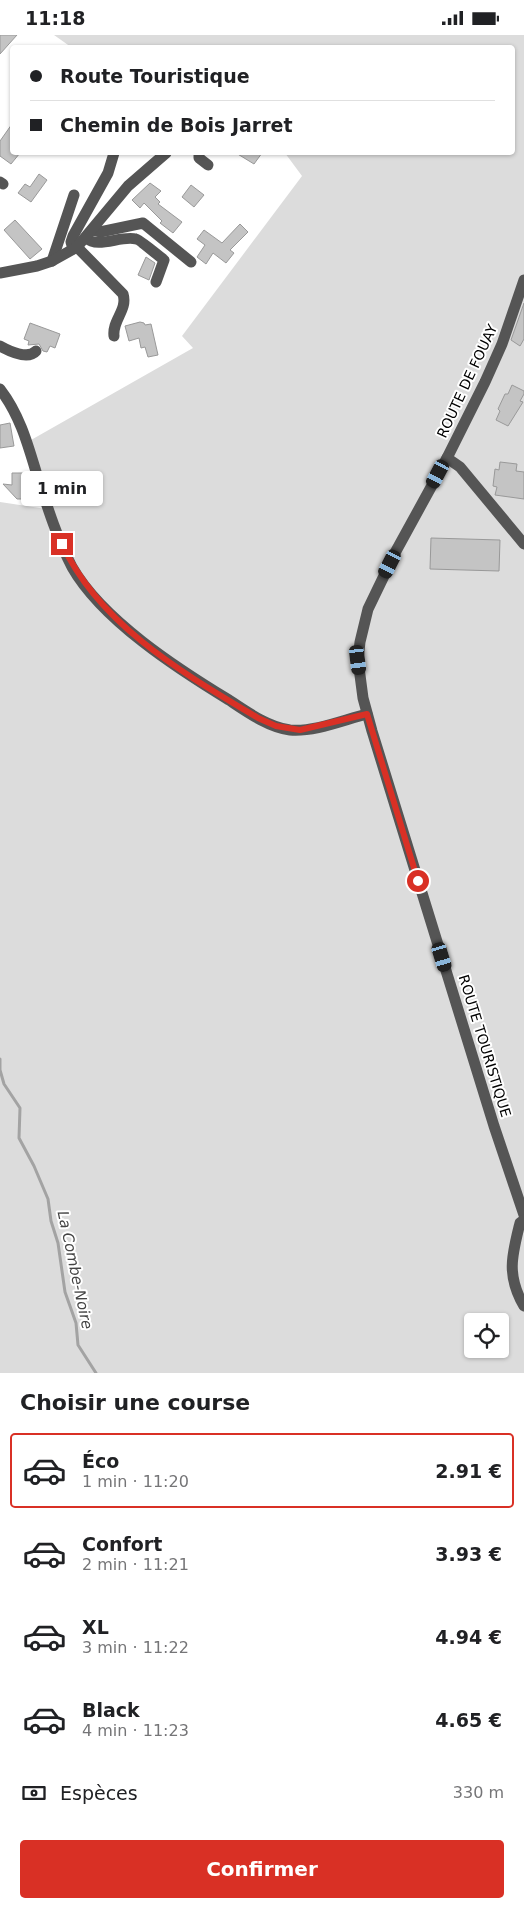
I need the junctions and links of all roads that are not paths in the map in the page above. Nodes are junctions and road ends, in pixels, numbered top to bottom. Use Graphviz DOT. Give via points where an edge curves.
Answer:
graph roads {
  1 [pos="113,155"];
  2 [pos="164,155"];
  3 [pos="199,155"];
  4 [pos="208,165"];
  5 [pos="74,195"];
  6 [pos="89,234"];
  7 [pos="75,248"];
  8 [pos="52,261"];
  9 [pos="191,262"];
  10 [pos="0,273"];
  11 [pos="524,280"];
  12 [pos="156,282"];
  13 [pos="114,336"];
  14 [pos="0,346"];
  15 [pos="36,351"];
  16 [pos="0,389"];
  17 [pos="448,458"];
  18 [pos="524,544"];
  19 [pos="367,714"];
  20 [pos="524,1215"];
  21 [pos="524,1220"];
  22 [pos="524,1306"];
  1 -- 7 [label="street" via="101,188 73,236 71,242"];
  2 -- 6 [label="street" via="109,206"];
  3 -- 4 [label="street"];
  5 -- 8 [label="street"];
  6 -- 7 [label="street"];
  6 -- 9 [label="street" via="143,223"];
  6 -- 12 [label="street" via="92,242 138,239 164,260"];
  7 -- 8 [label="street"];
  7 -- 13 [label="street" via="122,294 124,305 114,327"];
  8 -- 10 [label="street"];
  11 -- 17 [label="street, ROUTE DE FOUAY" via="502,344"];
  14 -- 15 [label="street" via="23,354 31,355"];
  16 -- 19 [label="street" via="18,418 47,507 73,568 101,603 146,646 258,718 276,726 300,730"];
  17 -- 18 [label="street" via="460,467"];
  17 -- 19 [label="street, ROUTE DE FOUAY" via="396,551 364,624 358,660"];
  19 -- 20 [label="street, ROUTE TOURISTIQUE"];
  21 -- 22 [label="street" via="520,1223 511,1263 513,1282"];
}
